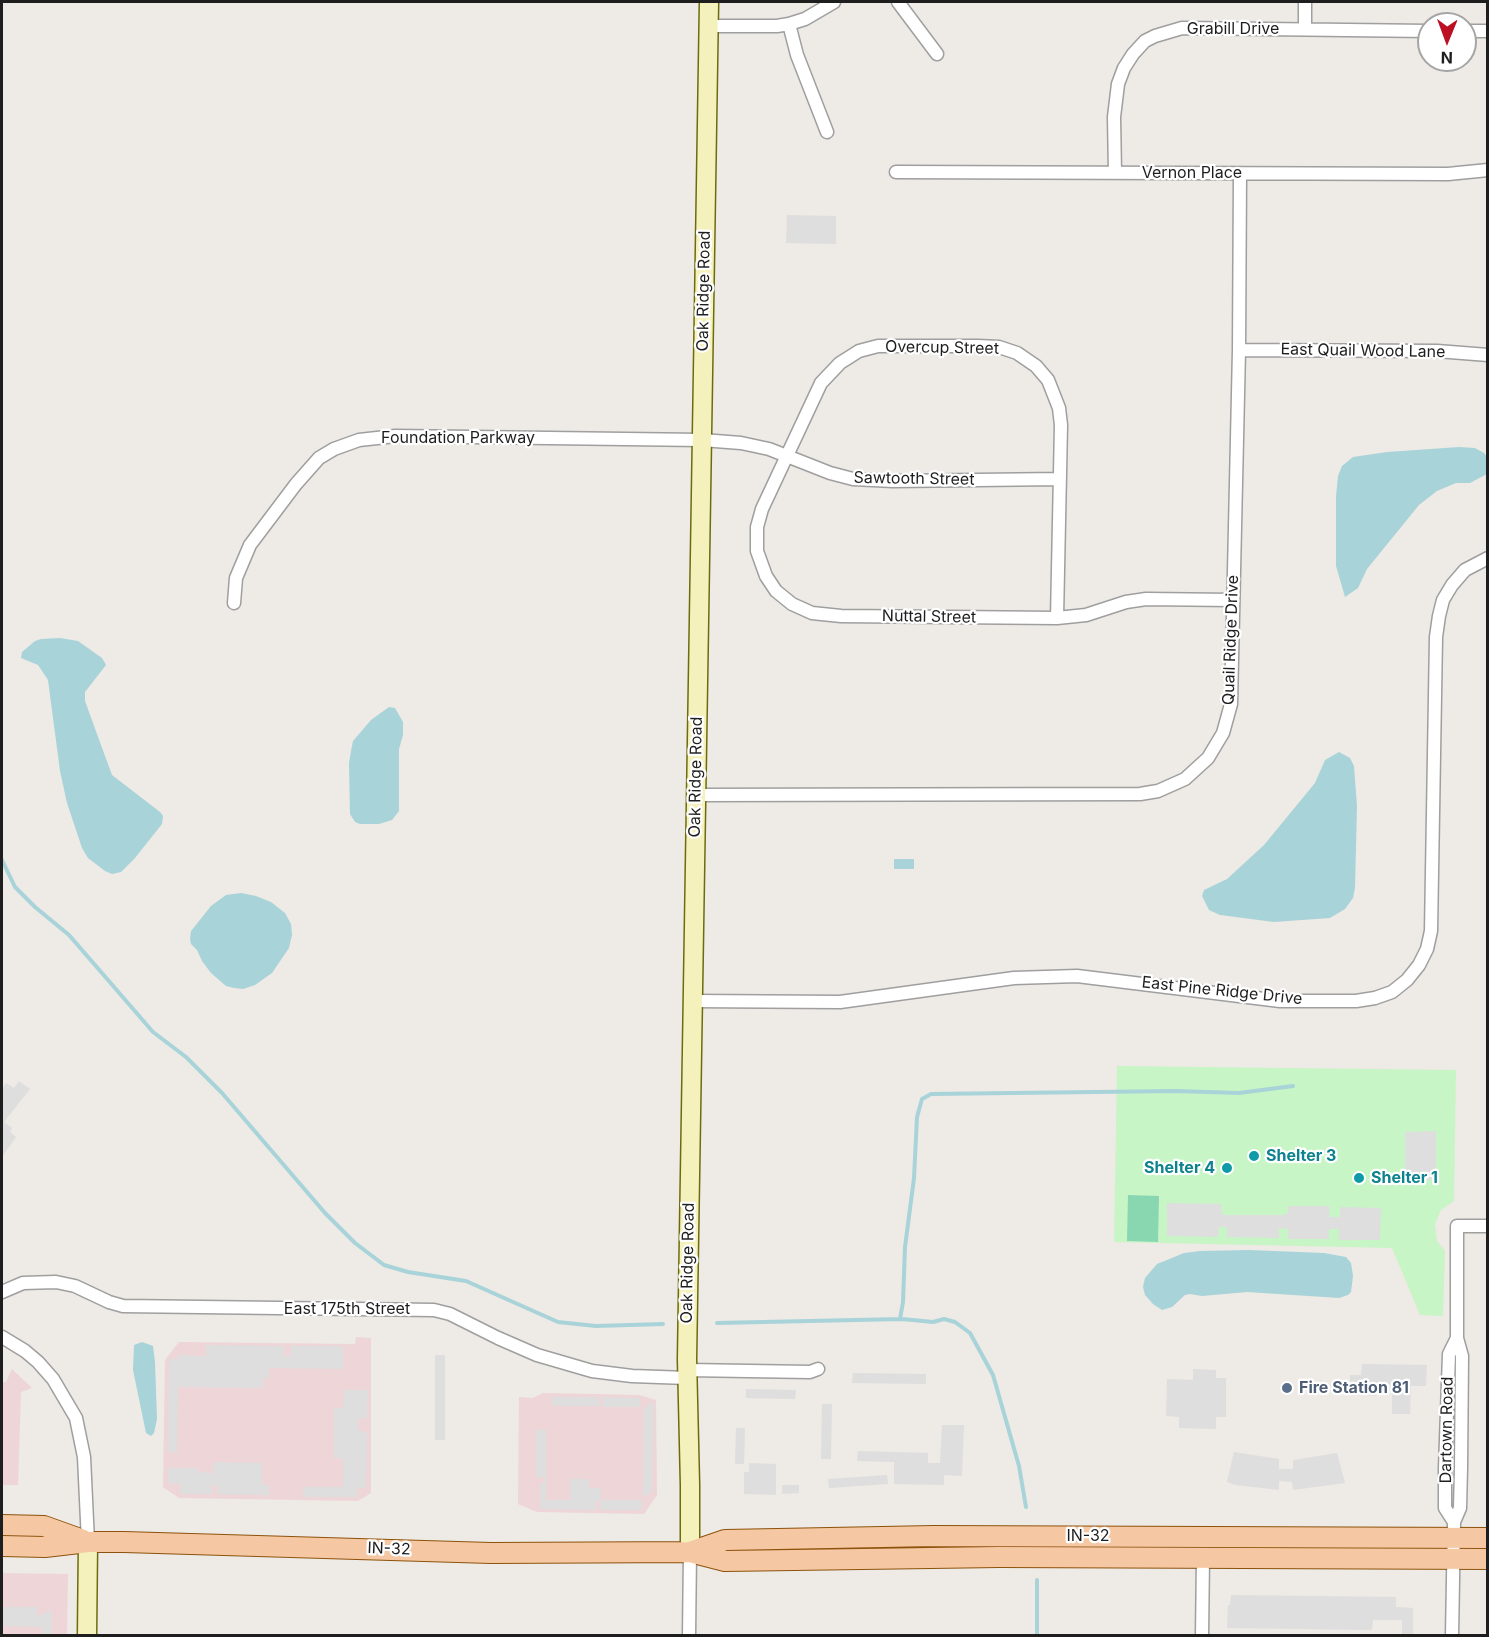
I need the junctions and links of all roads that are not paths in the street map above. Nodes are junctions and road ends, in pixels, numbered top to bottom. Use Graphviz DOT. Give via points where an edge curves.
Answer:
graph roads {
  1 [pos="709,2"];
  2 [pos="834,2"];
  3 [pos="898,2"];
  4 [pos="1305,2"];
  5 [pos="789,24"];
  6 [pos="708,26"];
  7 [pos="1305,29"];
  8 [pos="1417,31"];
  9 [pos="937,54"];
  10 [pos="827,132"];
  11 [pos="1488,170"];
  12 [pos="896,172"];
  13 [pos="1115,173"];
  14 [pos="1240,174"];
  15 [pos="1239,350"];
  16 [pos="1488,355"];
  17 [pos="702,440"];
  18 [pos="786,455"];
  19 [pos="1060,479"];
  20 [pos="1488,558"];
  21 [pos="1233,600"];
  22 [pos="234,603"];
  23 [pos="1057,618"];
  24 [pos="696,795"];
  25 [pos="692,1001"];
  26 [pos="1488,1226"];
  27 [pos="2,1292"];
  28 [pos="2,1337"];
  29 [pos="818,1369"];
  30 [pos="687,1374"];
  31 [pos="2,1524"];
  32 [pos="1454,1530"];
  33 [pos="1488,1538"];
  34 [pos="88,1542"];
  35 [pos="2,1546"];
  36 [pos="690,1552"];
  37 [pos="1203,1557"];
  38 [pos="1453,1559"];
  39 [pos="1488,1559"];
  40 [pos="87,1635"];
  41 [pos="689,1635"];
  42 [pos="1202,1635"];
  43 [pos="1452,1635"];
  1 -- 6 [label="street, Oak Ridge Road"];
  2 -- 5 [label="street"];
  3 -- 9 [label="street"];
  4 -- 7 [label="street"];
  5 -- 6 [label="street"];
  5 -- 10 [label="street"];
  6 -- 17 [label="street, Oak Ridge Road"];
  7 -- 8 [label="street, Grabill Drive"];
  7 -- 13 [label="street, Grabill Drive" via="1182,28 1145,41 1133,54 1118,84"];
  11 -- 14 [label="street, Vernon Place" via="1448,174"];
  12 -- 13 [label="street, Vernon Place"];
  13 -- 14 [label="street, Vernon Place"];
  14 -- 15 [label="street, Quail Ridge Drive"];
  15 -- 16 [label="street, East Quail Wood Lane"];
  15 -- 21 [label="street, Quail Ridge Drive"];
  17 -- 18 [label="street, Sawtooth Street" via="757,446"];
  17 -- 22 [label="street, Foundation Parkway" via="395,436 359,440 319,458 296,484 250,545 236,578"];
  17 -- 24 [label="street, Oak Ridge Road"];
  18 -- 19 [label="street, Sawtooth Street" via="837,475 864,480"];
  18 -- 19 [label="street, Overcup Street" via="821,383 849,356 886,346 989,346 1023,357 1036,366 1052,387 1061,425"];
  18 -- 23 [label="street, Nuttal Street" via="760,514 756,545 766,576 792,604 812,613 841,616"];
  19 -- 23 [label="street, Overcup Street"];
  20 -- 25 [label="street, East Pine Ridge Drive" via="1465,570 1452,585 1439,616 1431,931 1419,965 1392,992 1356,1001 1280,1001 1077,976 1014,978 840,1002"];
  21 -- 23 [label="street, Nuttal Street" via="1136,600 1086,615"];
  21 -- 24 [label="street, Quail Ridge Drive" via="1231,704 1222,734 1198,768 1158,791"];
  24 -- 25 [label="street, Oak Ridge Road"];
  25 -- 30 [label="street, Oak Ridge Road"];
  26 -- 32 [label="street, Dartown Road" via="1457,1226 1457,1338 1462,1356 1460,1508"];
  27 -- 30 [label="street, East 175th Street" via="23,1283 39,1282 75,1286 123,1306 434,1310 537,1354 592,1371 632,1377"];
  28 -- 34 [label="street" via="38,1362 76,1418 84,1457"];
  29 -- 30 [label="street, East 175th Street"];
  30 -- 36 [label="street, Oak Ridge Road"];
  31 -- 34 [label="main road" via="44,1526"];
  32 -- 33 [label="main road, IN-32"];
  32 -- 36 [label="main road, IN-32" via="725,1540"];
  32 -- 38 [label="street, Dartown Road"];
  34 -- 35 [label="main road"];
  34 -- 36 [label="main road, IN-32" via="491,1553"];
  34 -- 40 [label="street"];
  36 -- 37 [label="main road, IN-32" via="725,1561"];
  36 -- 41 [label="street"];
  37 -- 38 [label="main road, IN-32"];
  37 -- 42 [label="street"];
  38 -- 39 [label="main road, IN-32"];
  38 -- 43 [label="street, Dartown Road"];
}
